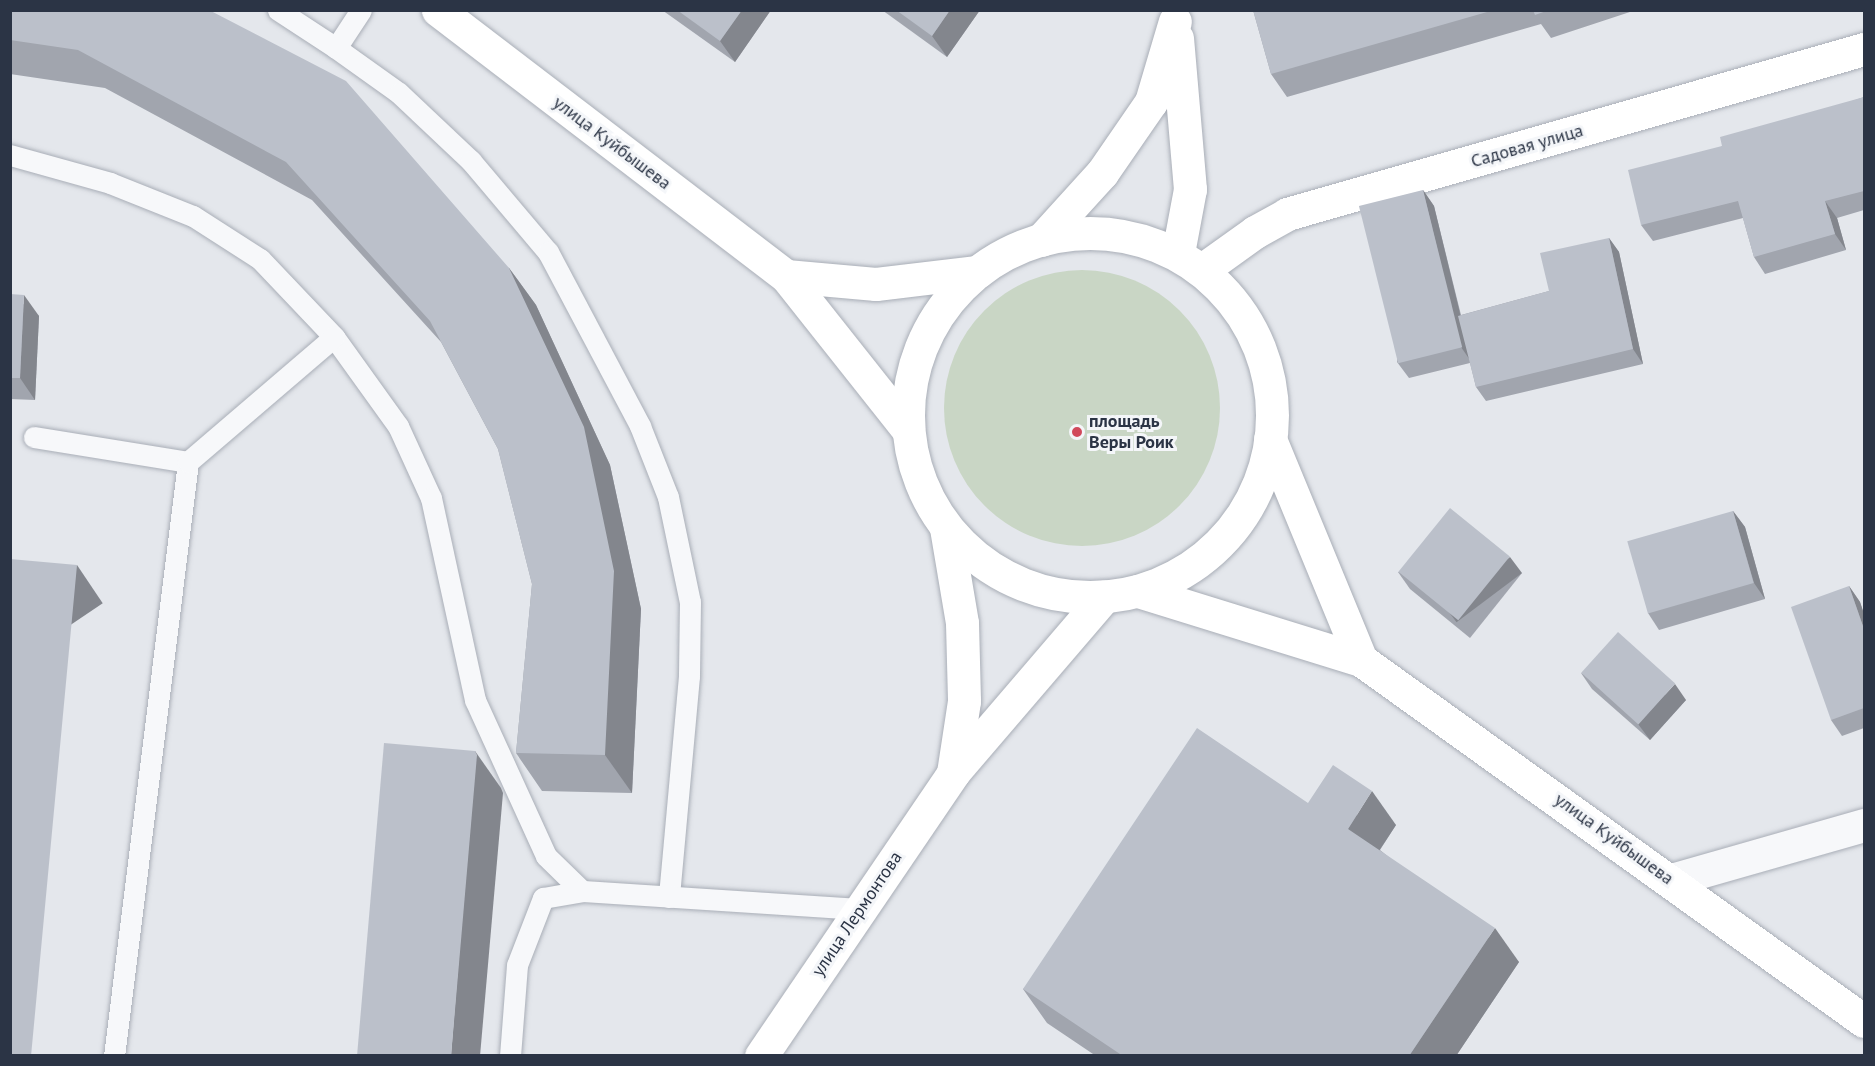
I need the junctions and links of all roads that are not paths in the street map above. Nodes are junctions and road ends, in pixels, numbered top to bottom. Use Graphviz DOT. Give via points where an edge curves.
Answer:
graph roads {
  1 [pos="278,10"];
  2 [pos="361,10"];
  3 [pos="438,10"];
  4 [pos="1174,16"];
  5 [pos="336,48"];
  6 [pos="1864,50"];
  7 [pos="10,155"];
  8 [pos="1041,240"];
  9 [pos="1190,262"];
  10 [pos="977,272"];
  11 [pos="786,276"];
  12 [pos="334,337"];
  13 [pos="908,430"];
  14 [pos="34,438"];
  15 [pos="1270,439"];
  16 [pos="188,462"];
  17 [pos="946,528"];
  18 [pos="1138,591"];
  19 [pos="1104,597"];
  20 [pos="1361,660"];
  21 [pos="953,773"];
  22 [pos="1864,825"];
  23 [pos="1671,880"];
  24 [pos="582,891"];
  25 [pos="669,897"];
  26 [pos="860,909"];
  27 [pos="1864,1021"];
  28 [pos="114,1056"];
  29 [pos="510,1056"];
  30 [pos="761,1056"];
  1 -- 5 [label="lane"];
  2 -- 5 [label="lane"];
  3 -- 11 [label="main road, улица Куйбышева"];
  4 -- 8 [label="main road" via="1151,102 1102,173"];
  4 -- 9 [label="main road" via="1190,189"];
  5 -- 25 [label="lane" via="399,93 471,161 548,252 644,436 668,497 690,602 689,676"];
  6 -- 9 [label="main road, Садовая улица" via="1287,214"];
  7 -- 12 [label="lane" via="110,183 193,216 260,259"];
  8 -- 9 [label="main road" via="1111,234 1146,242"];
  8 -- 10 [label="main road" via="1008,253"];
  9 -- 15 [label="main road" via="1233,302 1252,333 1270,393"];
  10 -- 11 [label="main road" via="876,284"];
  10 -- 13 [label="main road" via="951,297 931,326 917,359 909,394"];
  11 -- 13 [label="main road, улица Куйбышева"];
  12 -- 16 [label="lane"];
  12 -- 24 [label="lane" via="398,426 431,498 475,700 546,856"];
  13 -- 17 [label="main road" via="914,465 927,498"];
  14 -- 16 [label="lane"];
  15 -- 18 [label="main road" via="1262,473 1248,506 1227,535 1202,559"];
  15 -- 20 [label="main road"];
  16 -- 28 [label="lane"];
  17 -- 19 [label="main road" via="971,554 1001,574 1033,588 1068,597"];
  17 -- 21 [label="main road" via="962,623 964,690"];
  18 -- 19 [label="main road"];
  18 -- 20 [label="main road"];
  19 -- 21 [label="main road, улица Лермонтова"];
  20 -- 23 [label="main road, улица Куйбышева"];
  21 -- 26 [label="main road, улица Лермонтова"];
  22 -- 23 [label="street"];
  23 -- 27 [label="main road, улица Куйбышева"];
  24 -- 25 [label="lane"];
  24 -- 29 [label="lane" via="543,898 517,965"];
  25 -- 26 [label="lane"];
  26 -- 30 [label="main road, улица Лермонтова"];
}
